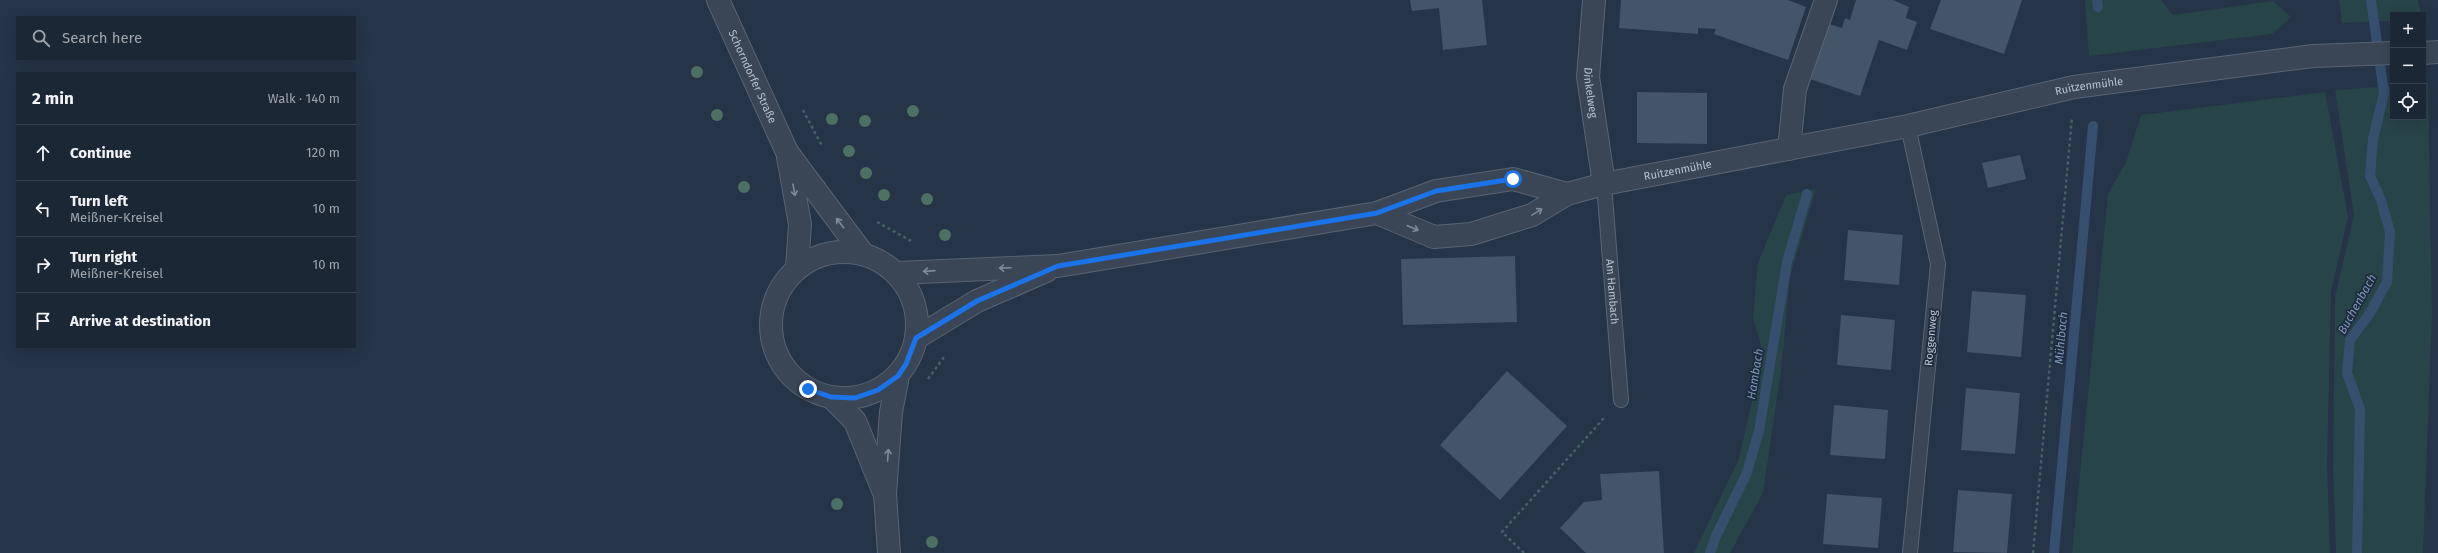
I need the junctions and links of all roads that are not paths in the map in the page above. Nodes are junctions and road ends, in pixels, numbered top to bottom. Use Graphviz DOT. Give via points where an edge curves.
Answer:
graph roads {
  1 [pos="718,0"];
  2 [pos="1594,0"];
  3 [pos="1826,0"];
  4 [pos="2426,52"];
  5 [pos="2438,52"];
  6 [pos="2390,53"];
  7 [pos="1908,126"];
  8 [pos="1789,149"];
  9 [pos="787,152"];
  10 [pos="1604,184"];
  11 [pos="1567,194"];
  12 [pos="1377,213"];
  13 [pos="863,254"];
  14 [pos="1058,266"];
  15 [pos="796,268"];
  16 [pos="896,273"];
  17 [pos="916,338"];
  18 [pos="898,376"];
  19 [pos="831,397"];
  20 [pos="1621,400"];
  21 [pos="885,494"];
  22 [pos="889,553"];
  23 [pos="1910,553"];
  1 -- 9 [label="street, Schorndorfer Straße"];
  2 -- 10 [label="street, Dinkelweg" via="1588,77"];
  3 -- 8 [label="street" via="1795,89"];
  4 -- 5 [label="street"];
  6 -- 7 [label="street, Ruitzenmühle" via="2357,53 2244,64 2074,87"];
  7 -- 8 [label="street, Ruitzenmühle"];
  7 -- 23 [label="lane, Roggenweg" via="1938,264"];
  8 -- 10 [label="street, Ruitzenmühle"];
  13 -- 9 [label="street, Schorndorfer Straße, one-way"];
  9 -- 15 [label="street, Schorndorfer Straße, one-way" via="800,224"];
  10 -- 11 [label="street, Ruitzenmühle"];
  10 -- 20 [label="lane, Am Hambach"];
  11 -- 12 [label="street" via="1513,179 1436,191"];
  12 -- 11 [label="street, one-way" via="1434,237 1471,234 1532,215"];
  12 -- 14 [label="street"];
  13 -- 15 [label="street" via="840,251 817,256"];
  13 -- 16 [label="street" via="881,261"];
  14 -- 16 [label="street, one-way"];
  14 -- 17 [label="street" via="977,301"];
  15 -- 19 [label="street" via="781,286 772,308 770,332 777,355 790,374 808,389"];
  16 -- 17 [label="street" via="910,292 917,315"];
  17 -- 18 [label="street" via="913,352"];
  18 -- 19 [label="street" via="878,390 855,398"];
  21 -- 18 [label="street, one-way" via="891,412"];
  19 -- 21 [label="street" via="855,421"];
  21 -- 22 [label="street"];
}
